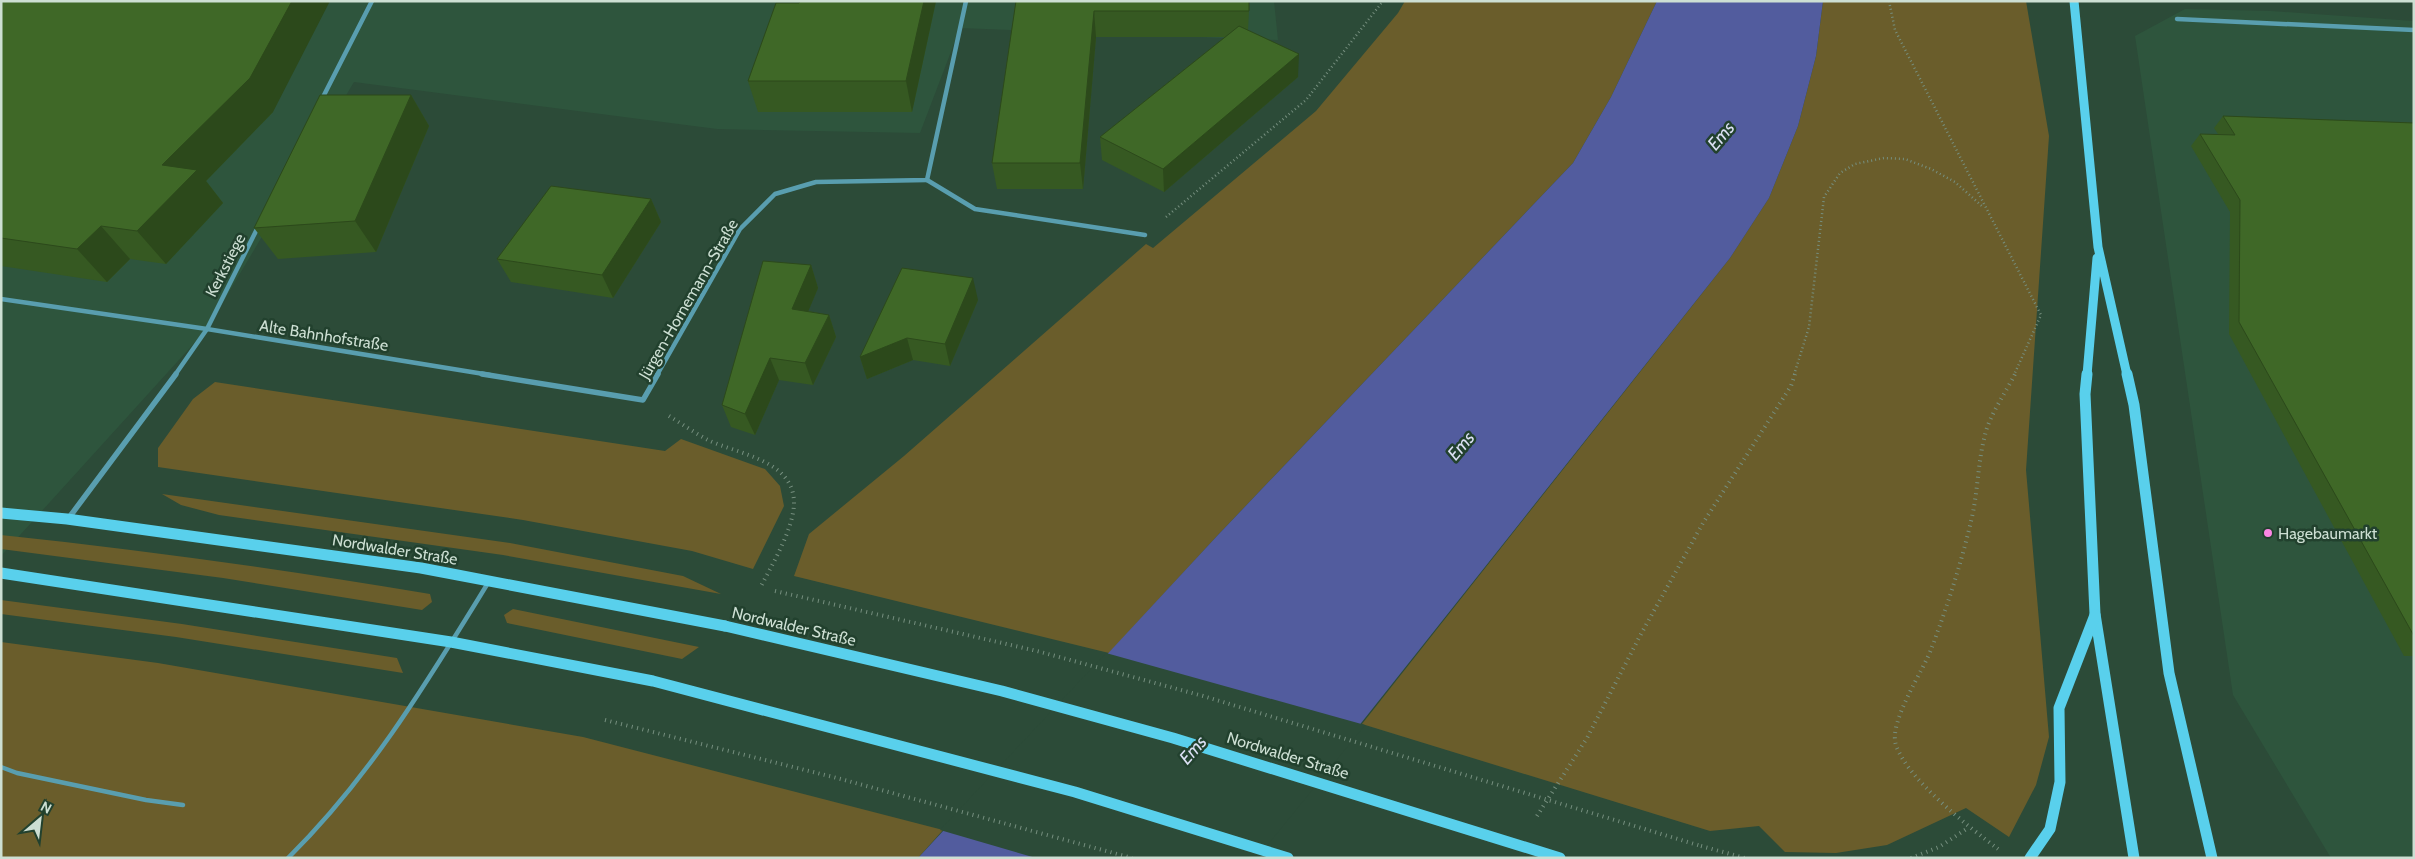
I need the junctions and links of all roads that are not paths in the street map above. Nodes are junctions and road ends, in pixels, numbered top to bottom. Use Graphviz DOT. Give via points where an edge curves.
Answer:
graph roads {
  1 [pos="372,1"];
  2 [pos="966,1"];
  3 [pos="2074,1"];
  4 [pos="2177,19"];
  5 [pos="2414,30"];
  6 [pos="320,103"];
  7 [pos="927,180"];
  8 [pos="264,215"];
  9 [pos="1145,235"];
  10 [pos="2098,247"];
  11 [pos="1,300"];
  12 [pos="207,329"];
  13 [pos="643,400"];
  14 [pos="1,513"];
  15 [pos="67,519"];
  16 [pos="1,573"];
  17 [pos="489,581"];
  18 [pos="2095,614"];
  19 [pos="451,642"];
  20 [pos="1,767"];
  21 [pos="183,805"];
  22 [pos="288,858"];
  23 [pos="1288,858"];
  24 [pos="1560,858"];
  25 [pos="2030,858"];
  26 [pos="2134,858"];
  27 [pos="2212,858"];
  1 -- 6 [label="street"];
  2 -- 7 [label="street"];
  3 -- 10 [label="main road"];
  4 -- 5 [label="street"];
  7 -- 9 [label="street" via="975,209"];
  7 -- 13 [label="street, Jürgen-Hornemann-Straße" via="816,182 775,194 740,229"];
  8 -- 12 [label="street, Kerkstiege"];
  10 -- 18 [label="main road" via="2085,394"];
  10 -- 27 [label="main road" via="2134,405 2169,673"];
  11 -- 12 [label="street, Alte Bahnhofstraße"];
  12 -- 13 [label="street, Alte Bahnhofstraße"];
  12 -- 15 [label="street, Kerkstiege" via="152,409"];
  14 -- 15 [label="main road, Nordwalder Straße"];
  15 -- 17 [label="main road, Nordwalder Straße" via="421,568"];
  16 -- 19 [label="main road"];
  17 -- 19 [label="lane"];
  17 -- 24 [label="main road, Nordwalder Straße, bridge" via="725,626 1002,691 1173,738"];
  18 -- 25 [label="main road" via="2059,708 2060,782 2050,829"];
  18 -- 26 [label="main road"];
  19 -- 22 [label="lane" via="374,762 320,829"];
  19 -- 23 [label="main road" via="653,681 883,740 1075,792"];
  20 -- 21 [label="lane" via="17,774"];
}
